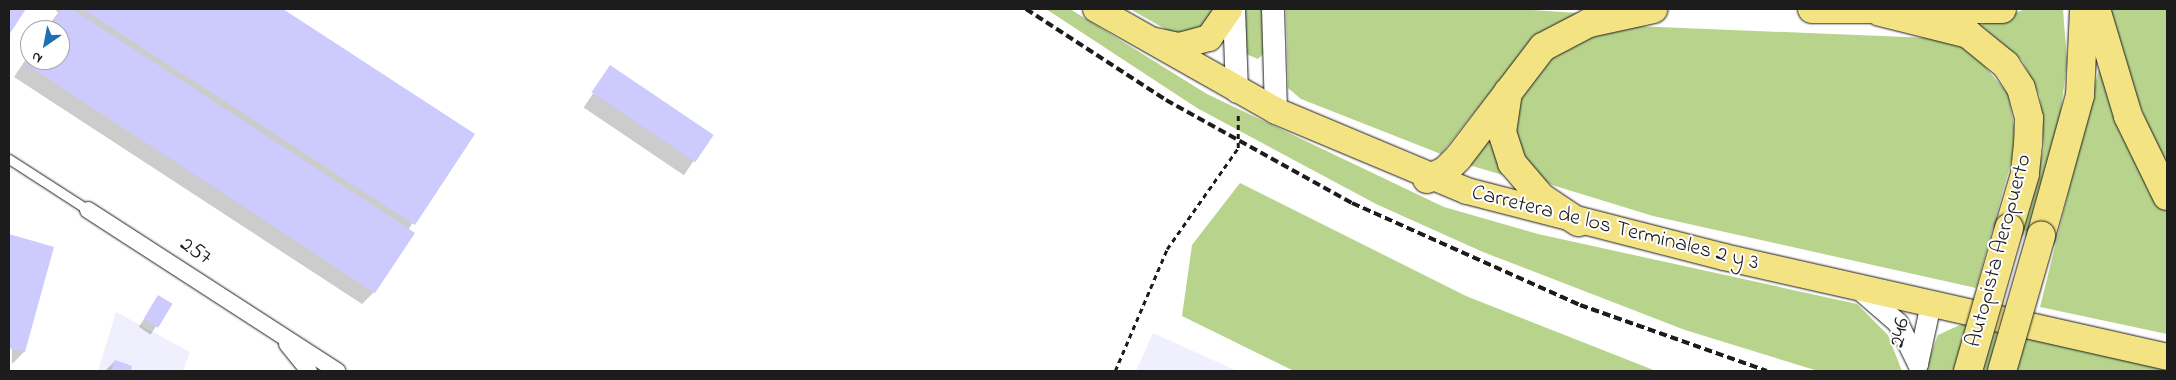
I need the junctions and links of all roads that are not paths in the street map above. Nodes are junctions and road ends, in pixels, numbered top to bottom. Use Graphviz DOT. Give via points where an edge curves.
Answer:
graph roads {
  1 [pos="1096,9"];
  2 [pos="1229,9"];
  3 [pos="1234,9"];
  4 [pos="1273,9"];
  5 [pos="1653,9"];
  6 [pos="1812,9"];
  7 [pos="2002,9"];
  8 [pos="2084,9"];
  9 [pos="2096,9"];
  10 [pos="1880,12"];
  11 [pos="1144,39"];
  12 [pos="1509,87"];
  13 [pos="1238,92"];
  14 [pos="1276,112"];
  15 [pos="9,159"];
  16 [pos="1427,178"];
  17 [pos="2167,196"];
  18 [pos="88,210"];
  19 [pos="1578,222"];
  20 [pos="1854,287"];
  21 [pos="1931,304"];
  22 [pos="277,332"];
  23 [pos="2167,357"];
  24 [pos="1918,368"];
  25 [pos="309,371"];
  26 [pos="337,371"];
  27 [pos="1968,371"];
  28 [pos="2002,371"];
  1 -- 11 [label="main road, Carretera de los Terminales 2 y 3"];
  2 -- 11 [label="main road" via="1217,31 1198,43 1179,46"];
  3 -- 13 [label="main road"];
  4 -- 14 [label="main road"];
  5 -- 12 [label="highway" via="1568,32 1543,47"];
  6 -- 10 [label="highway"];
  7 -- 10 [label="highway"];
  8 -- 28 [label="highway, Autopista Aeropuerto, bridge" via="2080,95"];
  9 -- 17 [label="highway" via="2128,116"];
  10 -- 27 [label="highway, Autopista Aeropuerto, bridge" via="1968,34 2006,65 2021,88 2029,118 2025,174"];
  11 -- 13 [label="main road, Carretera de los Terminales 2 y 3"];
  12 -- 16 [label="highway" via="1458,158 1445,171"];
  12 -- 19 [label="highway" via="1502,132 1512,164 1541,197"];
  13 -- 14 [label="main road, Carretera de los Terminales 2 y 3"];
  14 -- 16 [label="main road, Carretera de los Terminales 2 y 3"];
  15 -- 18 [label="lane"];
  16 -- 19 [label="main road, Carretera de los Terminales 2 y 3"];
  18 -- 22 [label="street, 257"];
  19 -- 20 [label="main road, Carretera de los Terminales 2 y 3"];
  20 -- 21 [label="main road, Carretera de los Terminales 2 y 3"];
  20 -- 24 [label="street" via="1898,323"];
  21 -- 23 [label="main road, Carretera de los Terminales 2 y 3"];
  21 -- 24 [label="street, 246"];
  22 -- 25 [label="street, 257"];
  22 -- 26 [label="street, 257"];
}
